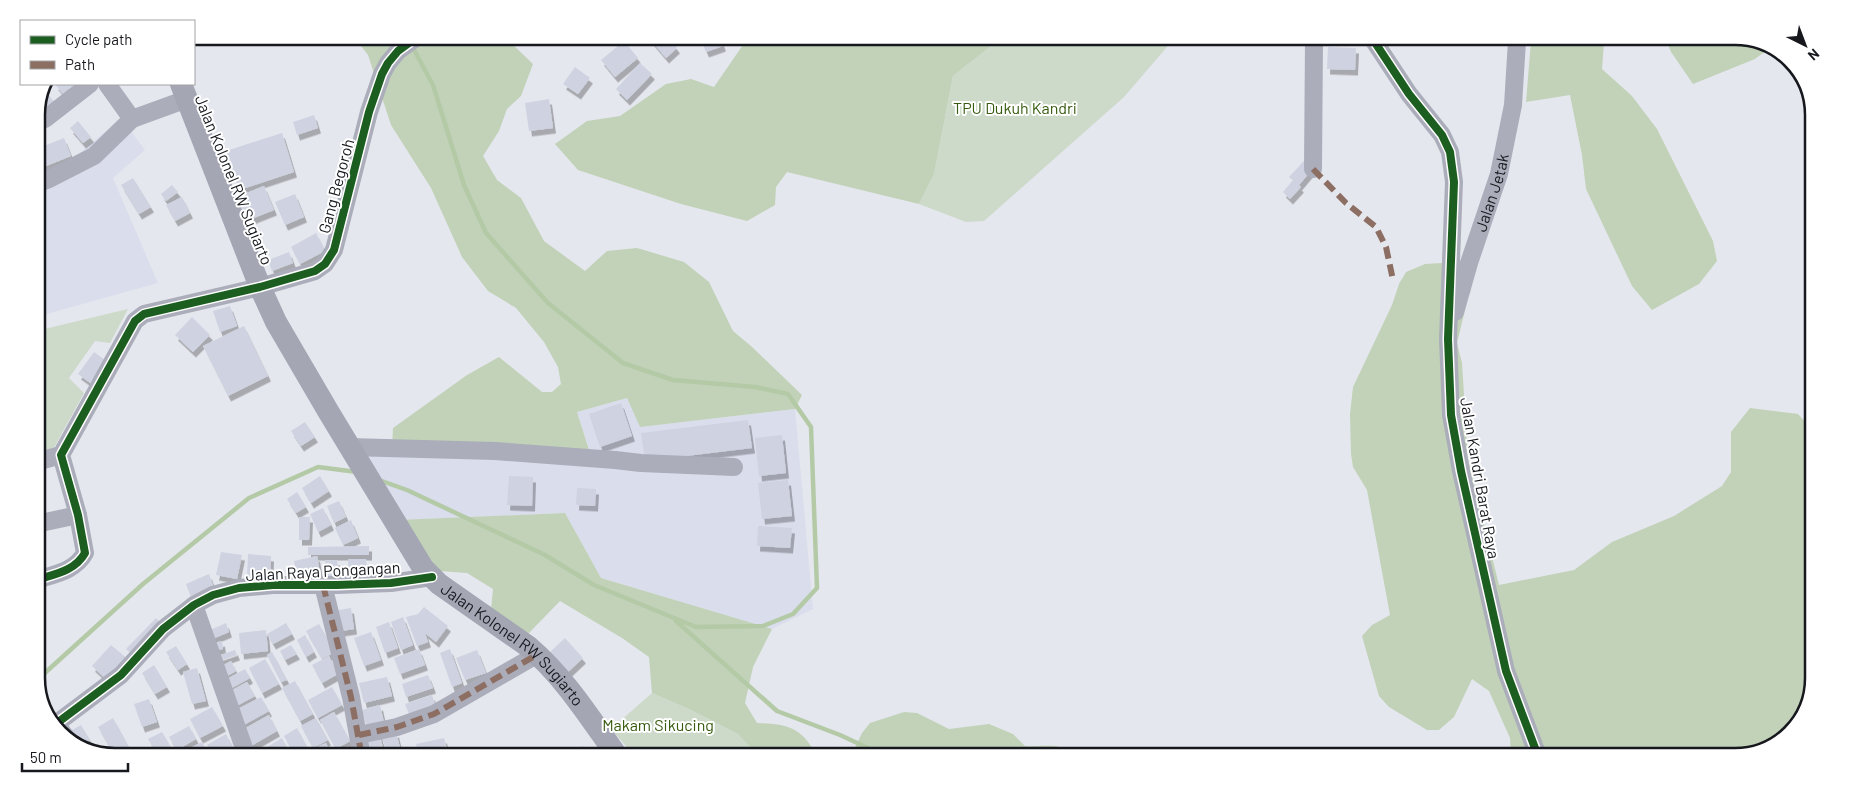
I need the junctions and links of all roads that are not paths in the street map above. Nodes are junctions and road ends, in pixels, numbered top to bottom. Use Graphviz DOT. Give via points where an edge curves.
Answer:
graph roads {
  1 [pos="406,45"];
  2 [pos="1314,45"];
  3 [pos="1377,45"];
  4 [pos="1517,45"];
  5 [pos="89,85"];
  6 [pos="107,85"];
  7 [pos="184,91"];
  8 [pos="45,118"];
  9 [pos="132,120"];
  10 [pos="1313,169"];
  11 [pos="45,181"];
  12 [pos="260,287"];
  13 [pos="1448,339"];
  14 [pos="349,447"];
  15 [pos="61,455"];
  16 [pos="45,459"];
  17 [pos="734,467"];
  18 [pos="78,515"];
  19 [pos="45,522"];
  20 [pos="45,577"];
  21 [pos="432,578"];
  22 [pos="323,585"];
  23 [pos="194,605"];
  24 [pos="538,654"];
  25 [pos="63,724"];
  26 [pos="360,747"];
  27 [pos="244,748"];
  28 [pos="611,748"];
  29 [pos="1535,748"];
  1 -- 12 [label="street, Gang Begoroh" via="382,74 334,250 325,264 315,271"];
  2 -- 10 [label="street"];
  3 -- 13 [label="street, Jalan Kandri Barat Raya" via="1409,94 1442,135 1450,152 1454,182"];
  4 -- 13 [label="street, Jalan Jetak" via="1513,105 1500,174 1469,263"];
  5 -- 8 [label="street"];
  6 -- 9 [label="street"];
  7 -- 9 [label="street"];
  7 -- 12 [label="main road, Jalan Kolonel RW Sugiarto"];
  9 -- 11 [label="street" via="94,156"];
  12 -- 14 [label="main road, Jalan Kolonel RW Sugiarto" via="276,322"];
  12 -- 15 [label="street, Gang Begoroh" via="137,318"];
  13 -- 29 [label="street, Jalan Kandri Barat Raya" via="1451,415 1461,471 1506,671"];
  14 -- 17 [label="street" via="495,451"];
  14 -- 21 [label="main road, Jalan Kolonel RW Sugiarto"];
  15 -- 16 [label="street"];
  15 -- 18 [label="street"];
  18 -- 19 [label="street"];
  18 -- 20 [label="street" via="85,545 82,560 71,569"];
  21 -- 22 [label="street, Jalan Raya Pongangan"];
  21 -- 24 [label="main road, Jalan Kolonel RW Sugiarto"];
  22 -- 23 [label="street, Jalan Raya Pongangan" via="238,588"];
  22 -- 26 [label="street"];
  23 -- 25 [label="street, Jalan Raya Pongangan" via="150,641 115,679"];
  23 -- 27 [label="street"];
  24 -- 26 [label="street" via="434,714 397,727"];
  24 -- 28 [label="main road, Jalan Kolonel RW Sugiarto" via="570,689"];
}
